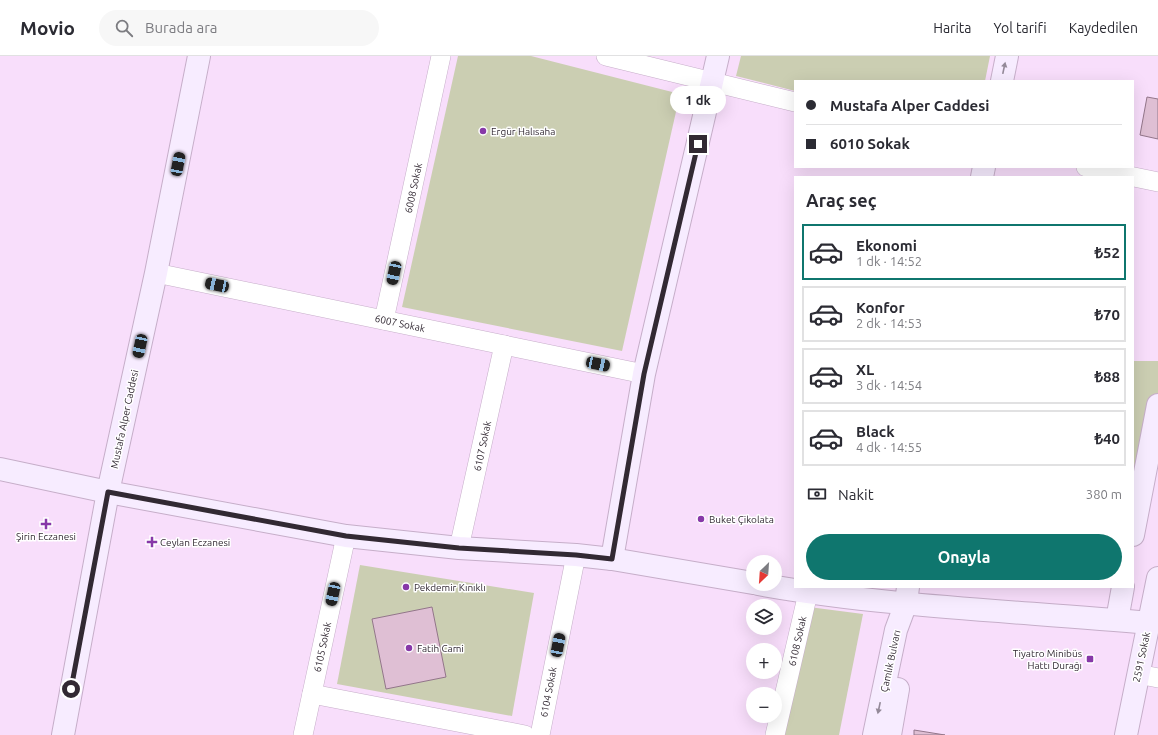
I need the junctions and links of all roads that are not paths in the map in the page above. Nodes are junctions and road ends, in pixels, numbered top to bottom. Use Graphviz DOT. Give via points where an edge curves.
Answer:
graph roads {
  1 [pos="199,56"];
  2 [pos="441,56"];
  3 [pos="606,56"];
  4 [pos="718,56"];
  5 [pos="1007,56"];
  6 [pos="1002,80"];
  7 [pos="713,83"];
  8 [pos="794,102"];
  9 [pos="1091,168"];
  10 [pos="1129,176"];
  11 [pos="1134,177"];
  12 [pos="1158,182"];
  13 [pos="156,272"];
  14 [pos="384,320"];
  15 [pos="504,345"];
  16 [pos="644,374"];
  17 [pos="1158,405"];
  18 [pos="0,469"];
  19 [pos="108,492"];
  20 [pos="1134,530"];
  21 [pos="346,536"];
  22 [pos="459,548"];
  23 [pos="576,555"];
  24 [pos="612,559"];
  25 [pos="1158,578"];
  26 [pos="746,582"];
  27 [pos="782,588"];
  28 [pos="1123,588"];
  29 [pos="808,593"];
  30 [pos="907,595"];
  31 [pos="1117,620"];
  32 [pos="1148,623"];
  33 [pos="1148,676"];
  34 [pos="312,694"];
  35 [pos="63,735"];
  36 [pos="303,735"];
  37 [pos="525,735"];
  38 [pos="540,735"];
  39 [pos="775,735"];
  40 [pos="874,735"];
  41 [pos="890,735"];
  42 [pos="1126,735"];
  1 -- 13 [label="street, Mustafa Alper Caddesi"];
  2 -- 14 [label="street, 6008 Sokak"];
  3 -- 7 [label="street"];
  4 -- 7 [label="street"];
  6 -- 5 [label="street, one-way"];
  7 -- 8 [label="street"];
  7 -- 16 [label="street"];
  9 -- 10 [label="street"];
  11 -- 12 [label="street"];
  13 -- 14 [label="street, 6007 Sokak"];
  13 -- 19 [label="street, Mustafa Alper Caddesi"];
  14 -- 15 [label="street, 6007 Sokak"];
  15 -- 16 [label="street, 6007 Sokak"];
  15 -- 22 [label="street, 6107 Sokak"];
  16 -- 24 [label="street"];
  17 -- 20 [label="street"];
  18 -- 19 [label="street"];
  19 -- 21 [label="street"];
  19 -- 35 [label="street, Mustafa Alper Caddesi"];
  21 -- 22 [label="street"];
  21 -- 34 [label="street, 6105 Sokak"];
  22 -- 23 [label="street"];
  23 -- 24 [label="street"];
  23 -- 38 [label="street, 6104 Sokak"];
  24 -- 26 [label="street"];
  25 -- 32 [label="street, 2591 Sokak"];
  27 -- 29 [label="street"];
  28 -- 31 [label="street"];
  29 -- 30 [label="street"];
  29 -- 39 [label="street, 6108 Sokak"];
  30 -- 31 [label="street"];
  30 -- 40 [label="street, Çamlık Bulvarı, one-way" via="896,630"];
  30 -- 41 [label="street" via="908,636"];
  31 -- 32 [label="street"];
  32 -- 33 [label="street, 2591 Sokak"];
  33 -- 42 [label="street, 2591 Sokak"];
  34 -- 36 [label="street, 6105 Sokak"];
  34 -- 37 [label="street"];
}
